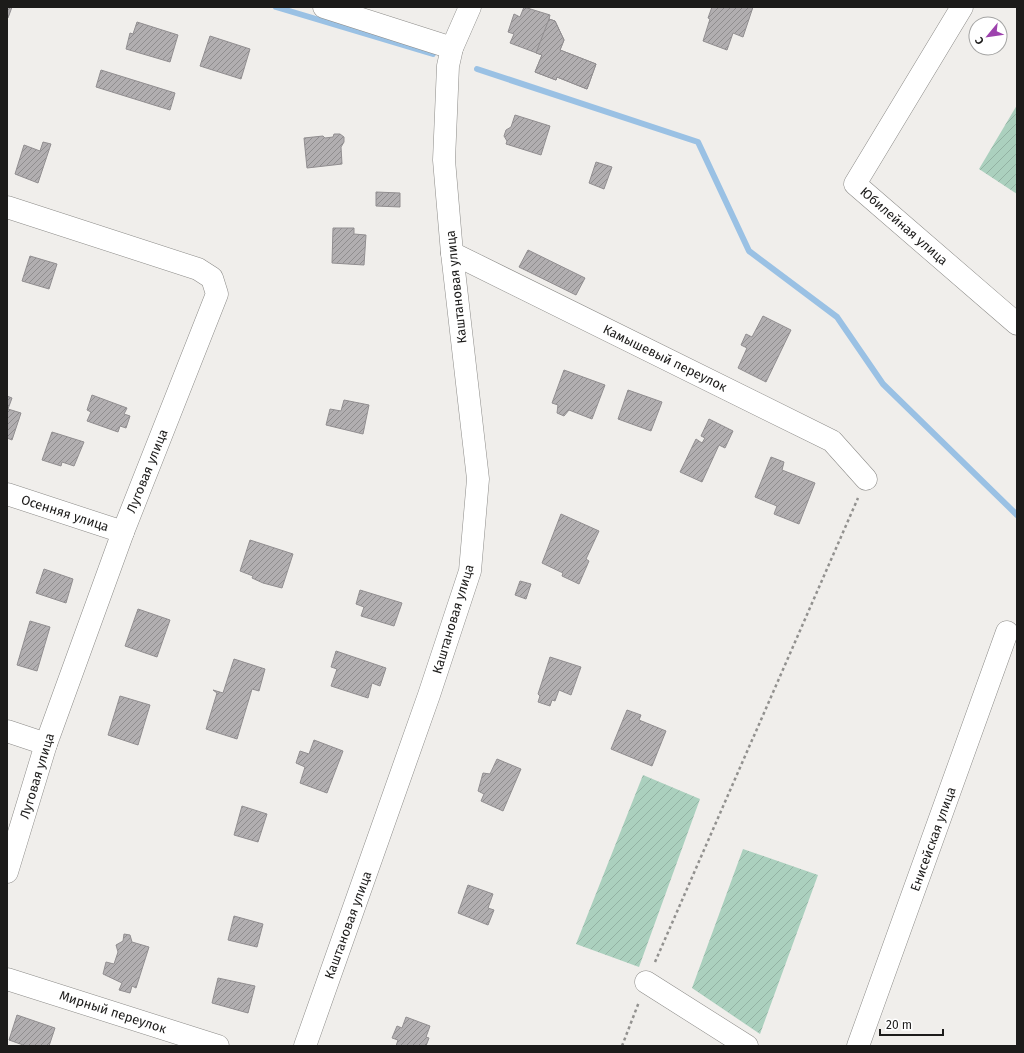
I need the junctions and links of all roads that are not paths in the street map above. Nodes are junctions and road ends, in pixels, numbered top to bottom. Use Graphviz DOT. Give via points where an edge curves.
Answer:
graph roads {
  1 [pos="324,7"];
  2 [pos="470,7"];
  3 [pos="962,7"];
  4 [pos="452,48"];
  5 [pos="7,207"];
  6 [pos="452,253"];
  7 [pos="1017,324"];
  8 [pos="866,479"];
  9 [pos="7,494"];
  10 [pos="123,532"];
  11 [pos="1007,632"];
  12 [pos="7,731"];
  13 [pos="46,744"];
  14 [pos="7,872"];
  15 [pos="7,979"];
  16 [pos="646,982"];
  17 [pos="218,1046"];
  18 [pos="305,1046"];
  19 [pos="747,1046"];
  20 [pos="858,1046"];
  1 -- 4 [label="street"];
  2 -- 4 [label="street, Каштановая улица"];
  3 -- 7 [label="street, Юбилейная улица" via="855,184"];
  4 -- 6 [label="street, Каштановая улица" via="448,66 444,160"];
  5 -- 10 [label="street, Луговая улица" via="198,269 212,278 217,294"];
  6 -- 8 [label="street, Камышевый переулок" via="832,441"];
  6 -- 18 [label="street, Каштановая улица" via="478,479 470,571"];
  9 -- 10 [label="street, Осенняя улица"];
  10 -- 13 [label="street, Луговая улица"];
  11 -- 20 [label="street, Енисейская улица"];
  12 -- 13 [label="street"];
  13 -- 14 [label="street, Луговая улица"];
  15 -- 17 [label="street, Мирный переулок"];
  16 -- 19 [label="street"];
}
